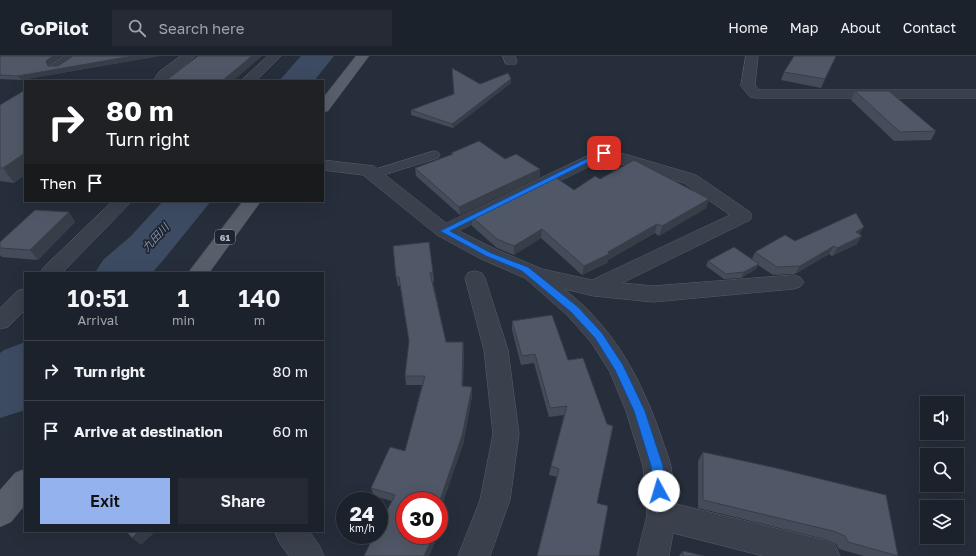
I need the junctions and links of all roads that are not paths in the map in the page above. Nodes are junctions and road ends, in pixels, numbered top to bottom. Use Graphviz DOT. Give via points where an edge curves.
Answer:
graph roads {
  1 [pos="73,56"];
  2 [pos="188,56"];
  3 [pos="275,56"];
  4 [pos="363,56"];
  5 [pos="752,56"];
  6 [pos="56,66"];
  7 [pos="161,80"];
  8 [pos="249,80"];
  9 [pos="976,94"];
  10 [pos="324,107"];
  11 [pos="434,155"];
  12 [pos="324,166"];
  13 [pos="374,174"];
  14 [pos="122,202"];
  15 [pos="251,202"];
  16 [pos="444,231"];
  17 [pos="525,269"];
  18 [pos="51,272"];
  19 [pos="199,272"];
  20 [pos="475,278"];
  21 [pos="793,282"];
  22 [pos="594,288"];
  23 [pos="24,298"];
  24 [pos="0,322"];
  25 [pos="24,483"];
  26 [pos="0,512"];
  27 [pos="662,515"];
  28 [pos="291,532"];
  29 [pos="308,556"];
  30 [pos="474,556"];
  31 [pos="653,556"];
  32 [pos="824,556"];
  1 -- 6 [label="street"];
  2 -- 7 [label="street"];
  3 -- 8 [label="street"];
  4 -- 10 [label="main road"];
  5 -- 9 [label="street" via="748,86 755,94"];
  11 -- 13 [label="lane"];
  12 -- 13 [label="street" via="368,170"];
  13 -- 16 [label="street"];
  14 -- 18 [label="street"];
  15 -- 19 [label="main road, 61"];
  16 -- 17 [label="street" via="488,254"];
  16 -- 22 [label="street" via="604,153 690,179 743,216"];
  17 -- 22 [label="street" via="537,275"];
  17 -- 27 [label="street" via="575,309 620,368 639,411 657,466"];
  20 -- 30 [label="street" via="496,350 506,434 495,500"];
  21 -- 22 [label="street" via="653,294"];
  23 -- 24 [label="street"];
  25 -- 26 [label="main road"];
  27 -- 31 [label="street"];
  27 -- 32 [label="street"];
  28 -- 29 [label="street"];
}
